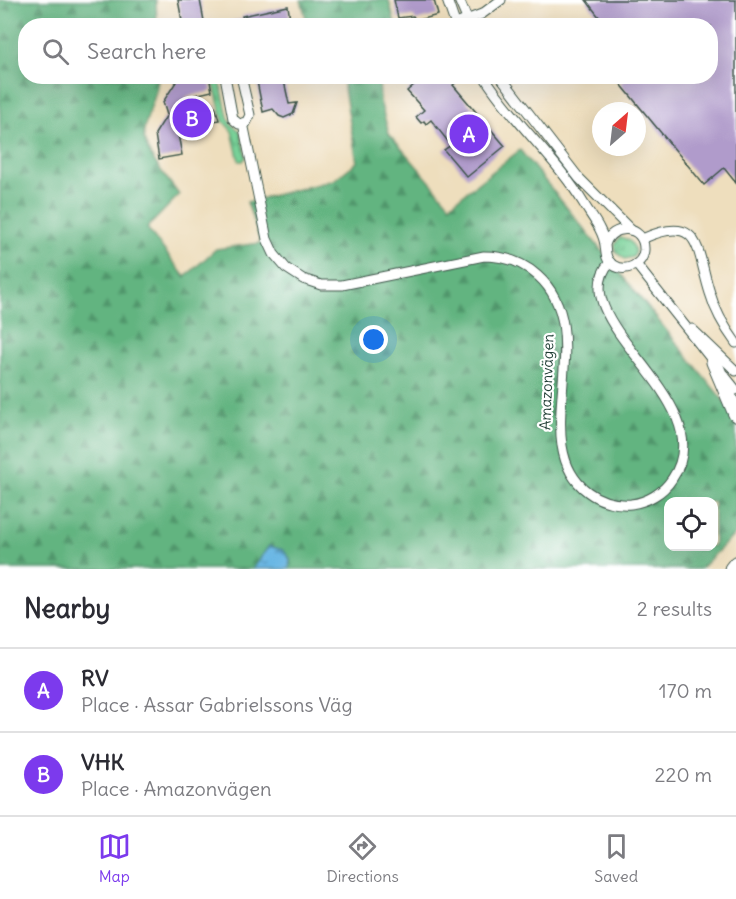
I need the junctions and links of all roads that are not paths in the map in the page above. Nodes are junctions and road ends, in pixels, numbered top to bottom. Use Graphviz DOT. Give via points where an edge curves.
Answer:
graph roads {
  1 [pos="447,0"];
  2 [pos="459,0"];
  3 [pos="501,0"];
  4 [pos="453,18"];
  5 [pos="467,18"];
  6 [pos="477,18"];
  7 [pos="226,84"];
  8 [pos="243,84"];
  9 [pos="490,84"];
  10 [pos="506,84"];
  11 [pos="243,123"];
  12 [pos="631,230"];
  13 [pos="642,239"];
  14 [pos="605,245"];
  15 [pos="610,262"];
  16 [pos="636,264"];
  17 [pos="677,316"];
  18 [pos="736,343"];
  19 [pos="714,362"];
  20 [pos="736,371"];
  21 [pos="736,390"];
  22 [pos="736,414"];
  23 [pos="736,564"];
  24 [pos="732,569"];
  1 -- 4 [label="street"];
  2 -- 5 [label="street"];
  3 -- 6 [label="street"];
  7 -- 11 [label="street, Amazonvägen" via="233,119"];
  8 -- 11 [label="street, Amazonvägen" via="250,115"];
  9 -- 14 [label="street" via="581,199"];
  10 -- 12 [label="street" via="579,178"];
  11 -- 15 [label="street, Amazonvägen" via="270,246 286,268 299,277 321,285 342,285 488,256 514,261 540,278 555,296 563,319 561,436 567,464 579,484 594,496 632,504 651,498 670,483 680,466 684,444 671,404 606,310 599,284"];
  12 -- 13 [label="street"];
  12 -- 14 [label="street" via="614,231"];
  13 -- 16 [label="street" via="644,253"];
  13 -- 18 [label="street" via="672,229 682,231 695,242 711,296"];
  14 -- 15 [label="street"];
  15 -- 16 [label="street" via="622,268"];
  16 -- 17 [label="street"];
  17 -- 19 [label="street"];
  17 -- 20 [label="street"];
  19 -- 21 [label="street"];
  19 -- 22 [label="highway"];
  23 -- 24 [label="highway"];
}
